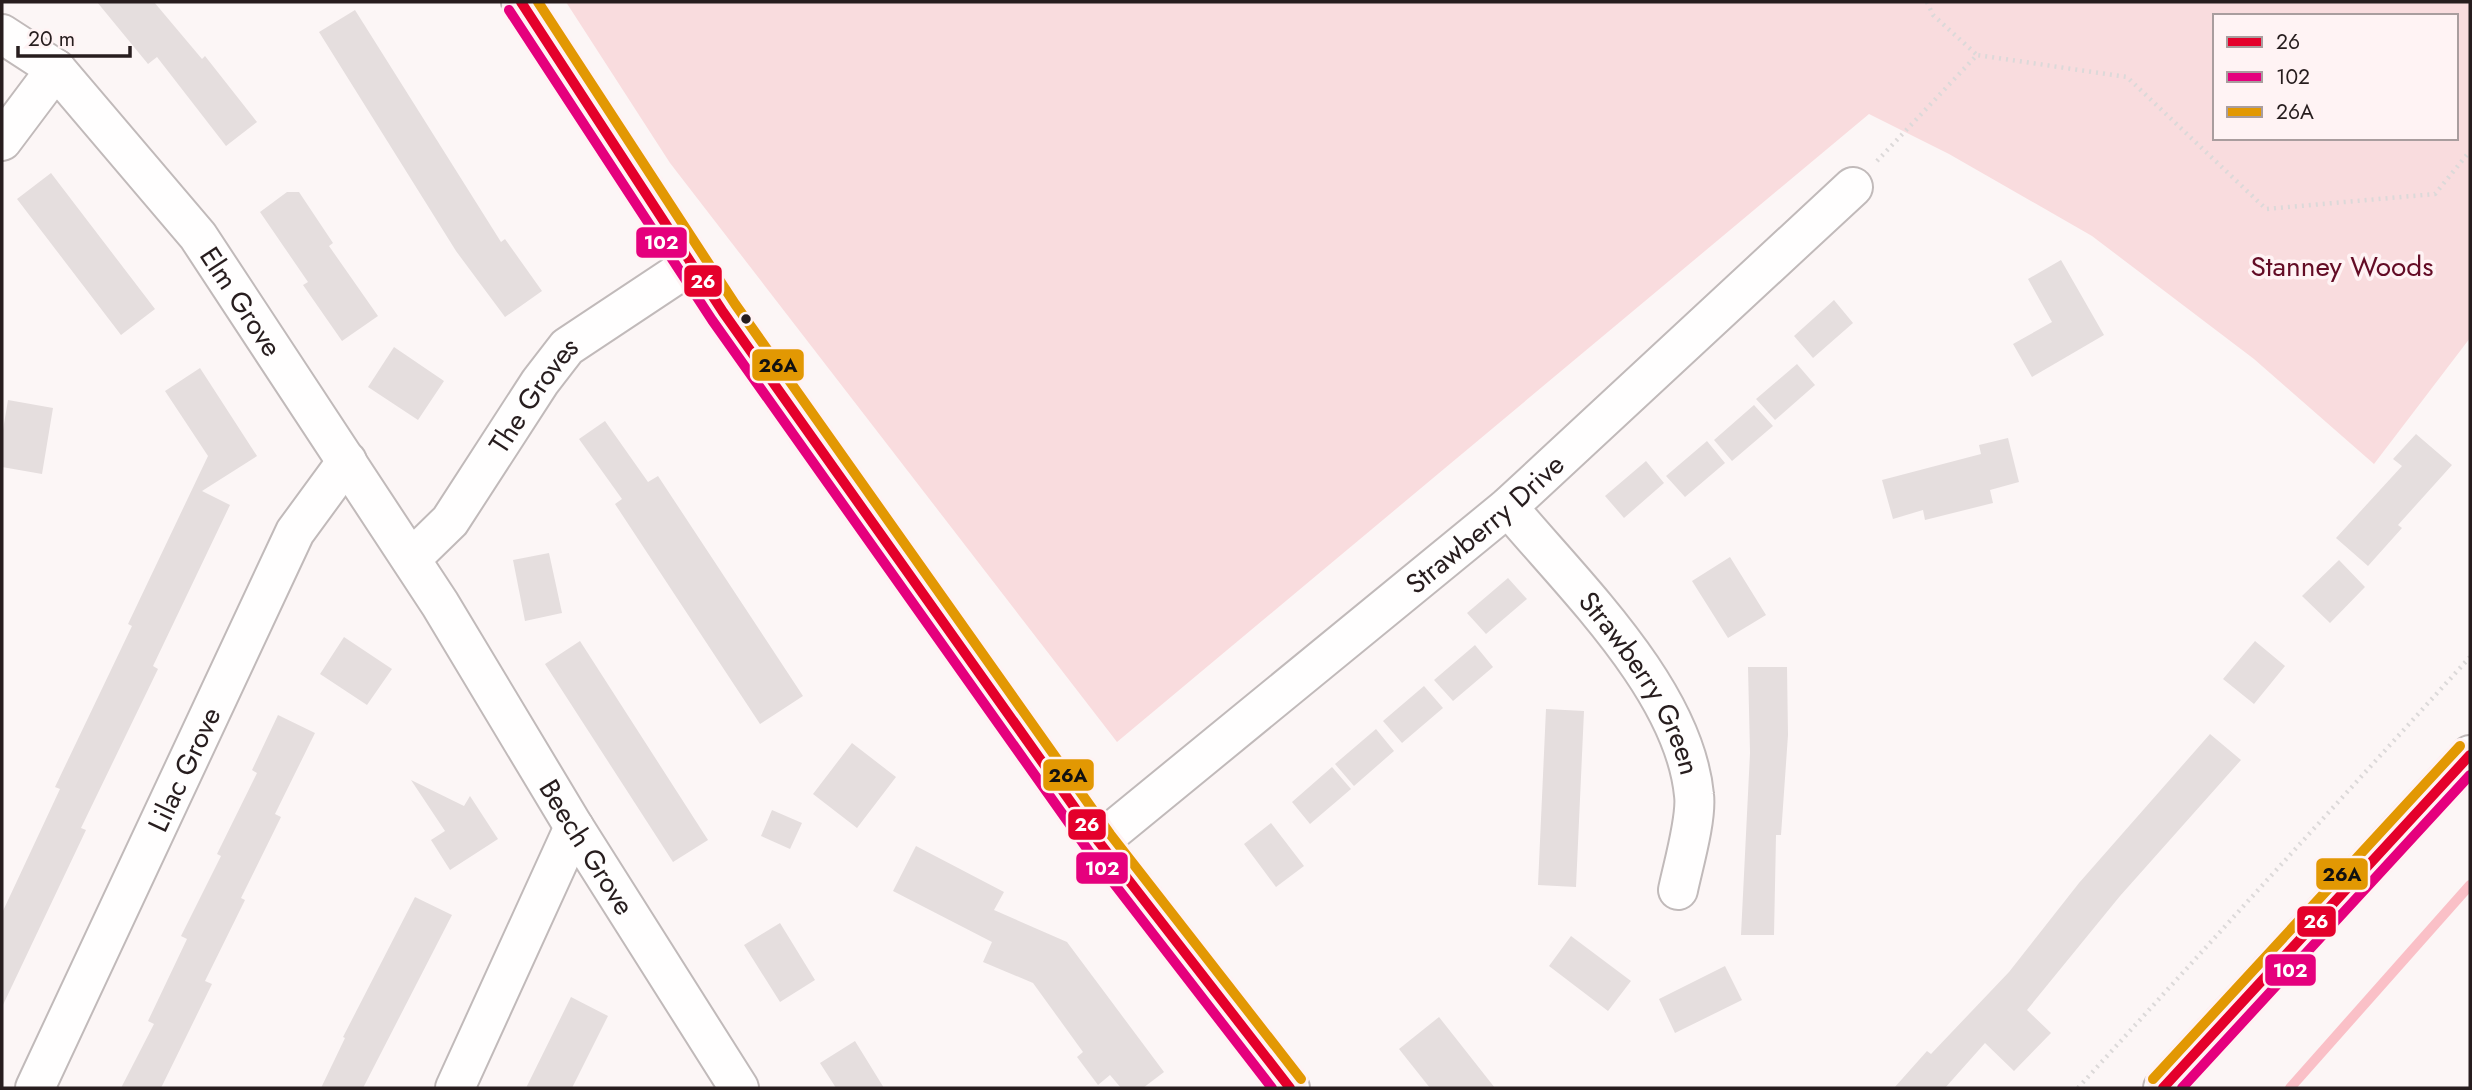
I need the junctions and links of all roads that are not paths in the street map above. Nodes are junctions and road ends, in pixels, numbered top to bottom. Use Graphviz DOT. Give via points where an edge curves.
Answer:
graph roads {
  1 [pos="522,2"];
  2 [pos="2,34"];
  3 [pos="56,69"];
  4 [pos="2,141"];
  5 [pos="1853,187"];
  6 [pos="692,264"];
  7 [pos="347,461"];
  8 [pos="1508,507"];
  9 [pos="411,559"];
  10 [pos="440,604"];
  11 [pos="2470,755"];
  12 [pos="573,827"];
  13 [pos="1099,842"];
  14 [pos="1678,890"];
  15 [pos="35,1088"];
  16 [pos="455,1088"];
  17 [pos="739,1088"];
  18 [pos="1290,1088"];
  19 [pos="2163,1088"];
  1 -- 6 [label="street"];
  2 -- 3 [label="street, Elm Grove"];
  3 -- 4 [label="street"];
  3 -- 7 [label="street, Elm Grove" via="198,236"];
  5 -- 8 [label="street, Strawberry Drive"];
  6 -- 9 [label="street, The Groves" via="567,347 450,521"];
  6 -- 13 [label="street"];
  7 -- 9 [label="street, Elm Grove"];
  7 -- 15 [label="street, Lilac Grove" via="295,532"];
  8 -- 13 [label="street, Strawberry Drive"];
  8 -- 14 [label="street, Strawberry Green" via="1627,649 1660,697 1687,754 1695,798"];
  9 -- 10 [label="street, Elm Grove"];
  10 -- 12 [label="street, Beech Grove"];
  11 -- 19 [label="street"];
  12 -- 16 [label="street"];
  12 -- 17 [label="street, Beech Grove"];
  13 -- 18 [label="street"];
}
